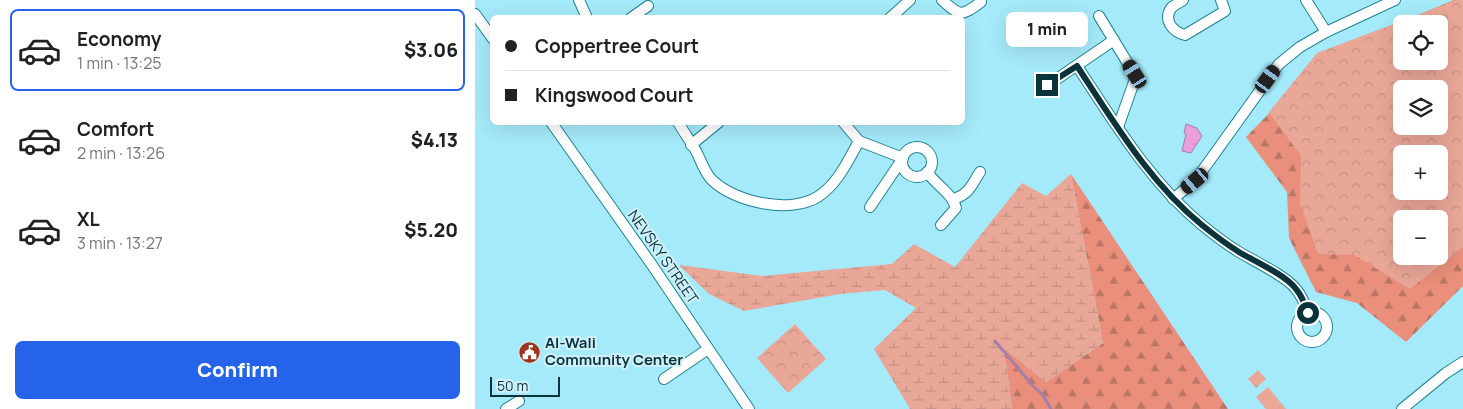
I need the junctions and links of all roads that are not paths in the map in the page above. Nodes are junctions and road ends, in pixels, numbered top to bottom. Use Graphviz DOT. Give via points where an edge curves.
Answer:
graph roads {
  1 [pos="579,0"];
  2 [pos="910,0"];
  3 [pos="942,0"];
  4 [pos="1183,0"];
  5 [pos="1221,0"];
  6 [pos="1307,0"];
  7 [pos="1395,0"];
  8 [pos="981,2"];
  9 [pos="648,6"];
  10 [pos="475,14"];
  11 [pos="586,15"];
  12 [pos="635,15"];
  13 [pos="893,15"];
  14 [pos="956,15"];
  15 [pos="1099,16"];
  16 [pos="1326,32"];
  17 [pos="490,35"];
  18 [pos="1114,40"];
  19 [pos="1077,66"];
  20 [pos="1047,85"];
  21 [pos="553,125"];
  22 [pos="680,125"];
  23 [pos="715,125"];
  24 [pos="846,125"];
  25 [pos="1118,127"];
  26 [pos="859,141"];
  27 [pos="691,145"];
  28 [pos="903,158"];
  29 [pos="927,172"];
  30 [pos="980,172"];
  31 [pos="953,199"];
  32 [pos="1173,199"];
  33 [pos="870,207"];
  34 [pos="941,225"];
  35 [pos="1308,313"];
  36 [pos="708,349"];
  37 [pos="1463,362"];
  38 [pos="664,379"];
  39 [pos="519,401"];
  40 [pos="506,409"];
  41 [pos="749,409"];
  42 [pos="1402,409"];
  1 -- 11 [label="street"];
  2 -- 13 [label="street"];
  3 -- 14 [label="street"];
  4 -- 5 [label="street" via="1172,8 1168,17 1173,30 1185,35 1225,11"];
  6 -- 16 [label="street"];
  7 -- 16 [label="street"];
  8 -- 14 [label="street" via="966,13"];
  9 -- 12 [label="street"];
  10 -- 17 [label="street"];
  15 -- 18 [label="street"];
  16 -- 32 [label="street" via="1279,64 1195,181"];
  18 -- 19 [label="street"];
  18 -- 25 [label="street" via="1135,74"];
  19 -- 20 [label="street"];
  19 -- 25 [label="street"];
  21 -- 36 [label="street, NEVSKY STREET"];
  22 -- 27 [label="street"];
  23 -- 27 [label="street"];
  24 -- 26 [label="street"];
  25 -- 32 [label="street" via="1146,168"];
  26 -- 27 [label="street" via="843,171 828,188 802,203 781,205 740,198 727,192 707,174"];
  26 -- 28 [label="street"];
  28 -- 29 [label="street" via="903,168 910,174 919,176"];
  28 -- 29 [label="street" via="912,148 926,150 931,159"];
  28 -- 33 [label="street"];
  29 -- 31 [label="street"];
  30 -- 31 [label="street" via="962,197"];
  31 -- 34 [label="street" via="956,208"];
  32 -- 35 [label="street" via="1202,226 1295,287"];
  36 -- 38 [label="street"];
  36 -- 41 [label="street, NEVSKY STREET"];
  37 -- 42 [label="street"];
  39 -- 40 [label="street"];
}
